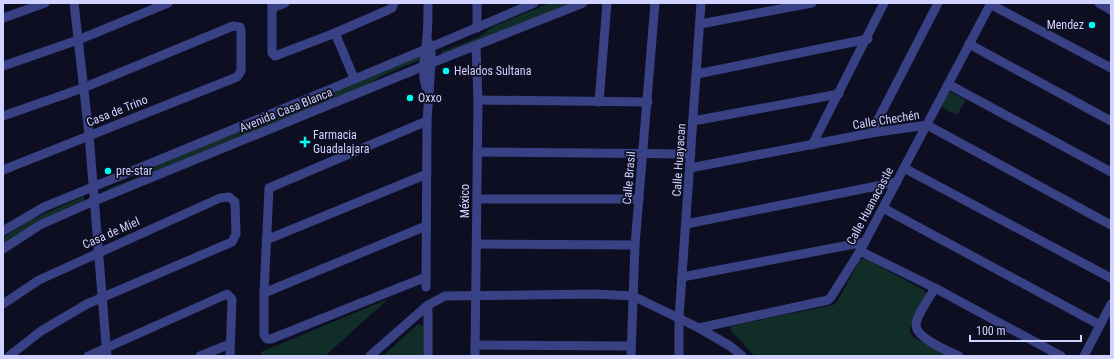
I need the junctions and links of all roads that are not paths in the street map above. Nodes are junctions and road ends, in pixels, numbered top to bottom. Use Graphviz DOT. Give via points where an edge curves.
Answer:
graph roads {
  1 [pos="45,3"];
  2 [pos="74,3"];
  3 [pos="168,3"];
  4 [pos="285,3"];
  5 [pos="428,3"];
  6 [pos="477,3"];
  7 [pos="534,3"];
  8 [pos="584,3"];
  9 [pos="607,3"];
  10 [pos="656,3"];
  11 [pos="701,3"];
  12 [pos="812,3"];
  13 [pos="884,3"];
  14 [pos="938,3"];
  15 [pos="990,3"];
  16 [pos="1099,3"];
  17 [pos="394,4"];
  18 [pos="272,6"];
  19 [pos="1111,10"];
  20 [pos="3,18"];
  21 [pos="700,24"];
  22 [pos="477,28"];
  23 [pos="335,33"];
  24 [pos="868,39"];
  25 [pos="78,40"];
  26 [pos="969,44"];
  27 [pos="428,46"];
  28 [pos="476,47"];
  29 [pos="427,65"];
  30 [pos="3,66"];
  31 [pos="1111,68"];
  32 [pos="697,74"];
  33 [pos="354,78"];
  34 [pos="948,84"];
  35 [pos="83,88"];
  36 [pos="839,94"];
  37 [pos="478,100"];
  38 [pos="599,102"];
  39 [pos="648,102"];
  40 [pos="3,116"];
  41 [pos="427,121"];
  42 [pos="694,121"];
  43 [pos="1111,121"];
  44 [pos="927,125"];
  45 [pos="871,133"];
  46 [pos="89,135"];
  47 [pos="812,145"];
  48 [pos="477,152"];
  49 [pos="644,152"];
  50 [pos="691,154"];
  51 [pos="690,168"];
  52 [pos="904,168"];
  53 [pos="3,170"];
  54 [pos="1111,172"];
  55 [pos="426,174"];
  56 [pos="896,182"];
  57 [pos="93,188"];
  58 [pos="477,199"];
  59 [pos="639,199"];
  60 [pos="94,201"];
  61 [pos="883,208"];
  62 [pos="686,224"];
  63 [pos="1111,225"];
  64 [pos="426,226"];
  65 [pos="3,231"];
  66 [pos="266,240"];
  67 [pos="865,242"];
  68 [pos="477,244"];
  69 [pos="635,245"];
  70 [pos="3,249"];
  71 [pos="860,251"];
  72 [pos="98,252"];
  73 [pos="426,277"];
  74 [pos="682,277"];
  75 [pos="1111,278"];
  76 [pos="426,287"];
  77 [pos="935,288"];
  78 [pos="264,293"];
  79 [pos="476,296"];
  80 [pos="633,296"];
  81 [pos="102,299"];
  82 [pos="3,304"];
  83 [pos="1111,304"];
  84 [pos="428,305"];
  85 [pos="679,318"];
  86 [pos="1100,326"];
  87 [pos="699,328"];
  88 [pos="230,344"];
  89 [pos="475,344"];
  90 [pos="631,346"];
  91 [pos="730,346"];
  92 [pos="107,352"];
  93 [pos="9,356"];
  94 [pos="88,356"];
  95 [pos="200,356"];
  96 [pos="230,356"];
  97 [pos="370,356"];
  98 [pos="428,356"];
  99 [pos="475,356"];
  100 [pos="631,356"];
  101 [pos="679,356"];
  102 [pos="730,356"];
  103 [pos="742,356"];
  104 [pos="958,356"];
  105 [pos="1061,356"];
  106 [pos="1084,356"];
  1 -- 20 [label="street"];
  2 -- 25 [label="street"];
  3 -- 25 [label="street"];
  4 -- 18 [label="street"];
  5 -- 27 [label="street"];
  6 -- 22 [label="street"];
  7 -- 22 [label="street, Avenida Casa Blanca"];
  8 -- 28 [label="street, Avenida Casa Blanca"];
  9 -- 38 [label="street"];
  10 -- 39 [label="street, Calle Brasil"];
  11 -- 21 [label="street, Calle Huayacan"];
  12 -- 21 [label="street"];
  13 -- 24 [label="street"];
  14 -- 45 [label="street"];
  15 -- 26 [label="street, Calle Huanacastle"];
  15 -- 31 [label="street"];
  16 -- 19 [label="street"];
  17 -- 23 [label="street" via="388,10"];
  18 -- 23 [label="street" via="274,55"];
  21 -- 32 [label="street, Calle Huayacan"];
  22 -- 27 [label="street, Avenida Casa Blanca"];
  23 -- 33 [label="street"];
  24 -- 32 [label="street"];
  24 -- 36 [label="street"];
  25 -- 30 [label="street"];
  25 -- 35 [label="street"];
  26 -- 34 [label="street, Calle Huanacastle"];
  26 -- 43 [label="street"];
  27 -- 29 [label="street"];
  27 -- 33 [label="street, Avenida Casa Blanca"];
  28 -- 29 [label="street, Avenida Casa Blanca"];
  28 -- 37 [label="street, México"];
  29 -- 41 [label="street"];
  29 -- 60 [label="street, Avenida Casa Blanca"];
  32 -- 42 [label="street, Calle Huayacan"];
  33 -- 57 [label="street, Avenida Casa Blanca"];
  34 -- 44 [label="street, Calle Huanacastle"];
  34 -- 54 [label="street"];
  35 -- 40 [label="street"];
  35 -- 46 [label="street"];
  35 -- 46 [label="street, Casa de Trino" via="233,26 240,27 240,74"];
  36 -- 42 [label="street"];
  36 -- 47 [label="street"];
  37 -- 38 [label="street"];
  37 -- 48 [label="street, México"];
  38 -- 39 [label="street"];
  39 -- 49 [label="street, Calle Brasil"];
  41 -- 55 [label="street"];
  41 -- 66 [label="street" via="269,188"];
  42 -- 50 [label="street, Calle Huayacan"];
  44 -- 45 [label="street, Calle Chechén"];
  44 -- 52 [label="street, Calle Huanacastle"];
  44 -- 63 [label="street, Calle Chechén"];
  45 -- 47 [label="street, Calle Chechén"];
  46 -- 53 [label="street, Casa de Trino"];
  46 -- 57 [label="street"];
  47 -- 51 [label="street, Calle Chechén"];
  48 -- 49 [label="street"];
  48 -- 58 [label="street, México"];
  49 -- 50 [label="street"];
  49 -- 59 [label="street, Calle Brasil"];
  50 -- 51 [label="street, Calle Huayacan"];
  51 -- 62 [label="street, Calle Huayacan"];
  52 -- 56 [label="street, Calle Huanacastle"];
  52 -- 75 [label="street"];
  55 -- 64 [label="street"];
  55 -- 66 [label="street"];
  56 -- 61 [label="street, Calle Huanacastle"];
  56 -- 62 [label="street"];
  57 -- 60 [label="street"];
  57 -- 65 [label="street, Avenida Casa Blanca" via="44,207"];
  58 -- 59 [label="street"];
  58 -- 68 [label="street, México"];
  59 -- 69 [label="street, Calle Brasil"];
  60 -- 70 [label="street, Avenida Casa Blanca" via="40,225"];
  60 -- 72 [label="street"];
  61 -- 67 [label="street, Calle Huanacastle"];
  61 -- 86 [label="street"];
  62 -- 74 [label="street, Calle Huayacan"];
  64 -- 73 [label="street"];
  64 -- 78 [label="street"];
  66 -- 78 [label="street"];
  67 -- 71 [label="street, Calle Huanacastle"];
  67 -- 74 [label="street"];
  68 -- 69 [label="street"];
  68 -- 79 [label="street, México"];
  69 -- 80 [label="street, Calle Brasil"];
  71 -- 77 [label="street"];
  71 -- 87 [label="street, Calle Huanacastle" via="828,300"];
  72 -- 81 [label="street"];
  72 -- 81 [label="street, Casa de Miel" via="225,196 233,198 236,234 234,240"];
  72 -- 82 [label="street, Casa de Miel" via="39,280"];
  73 -- 76 [label="street"];
  73 -- 78 [label="street" via="267,339 264,335"];
  74 -- 85 [label="street, Calle Huayacan"];
  77 -- 104 [label="street" via="918,317 917,330 924,338"];
  77 -- 105 [label="street"];
  79 -- 80 [label="street"];
  79 -- 84 [label="street" via="445,296"];
  79 -- 89 [label="street, México"];
  80 -- 85 [label="street"];
  80 -- 90 [label="street, Calle Brasil"];
  81 -- 92 [label="street"];
  81 -- 93 [label="street" via="87,304 50,325"];
  83 -- 86 [label="street"];
  84 -- 97 [label="street"];
  84 -- 98 [label="street"];
  85 -- 87 [label="street"];
  85 -- 101 [label="street, Calle Huayacan"];
  86 -- 106 [label="street"];
  87 -- 91 [label="street"];
  88 -- 92 [label="street" via="232,299 230,295 225,295"];
  88 -- 95 [label="street"];
  88 -- 96 [label="street"];
  89 -- 90 [label="street"];
  89 -- 99 [label="street, México"];
  90 -- 100 [label="street, Calle Brasil"];
  91 -- 102 [label="street"];
  91 -- 103 [label="street"];
  92 -- 94 [label="street"];
}
